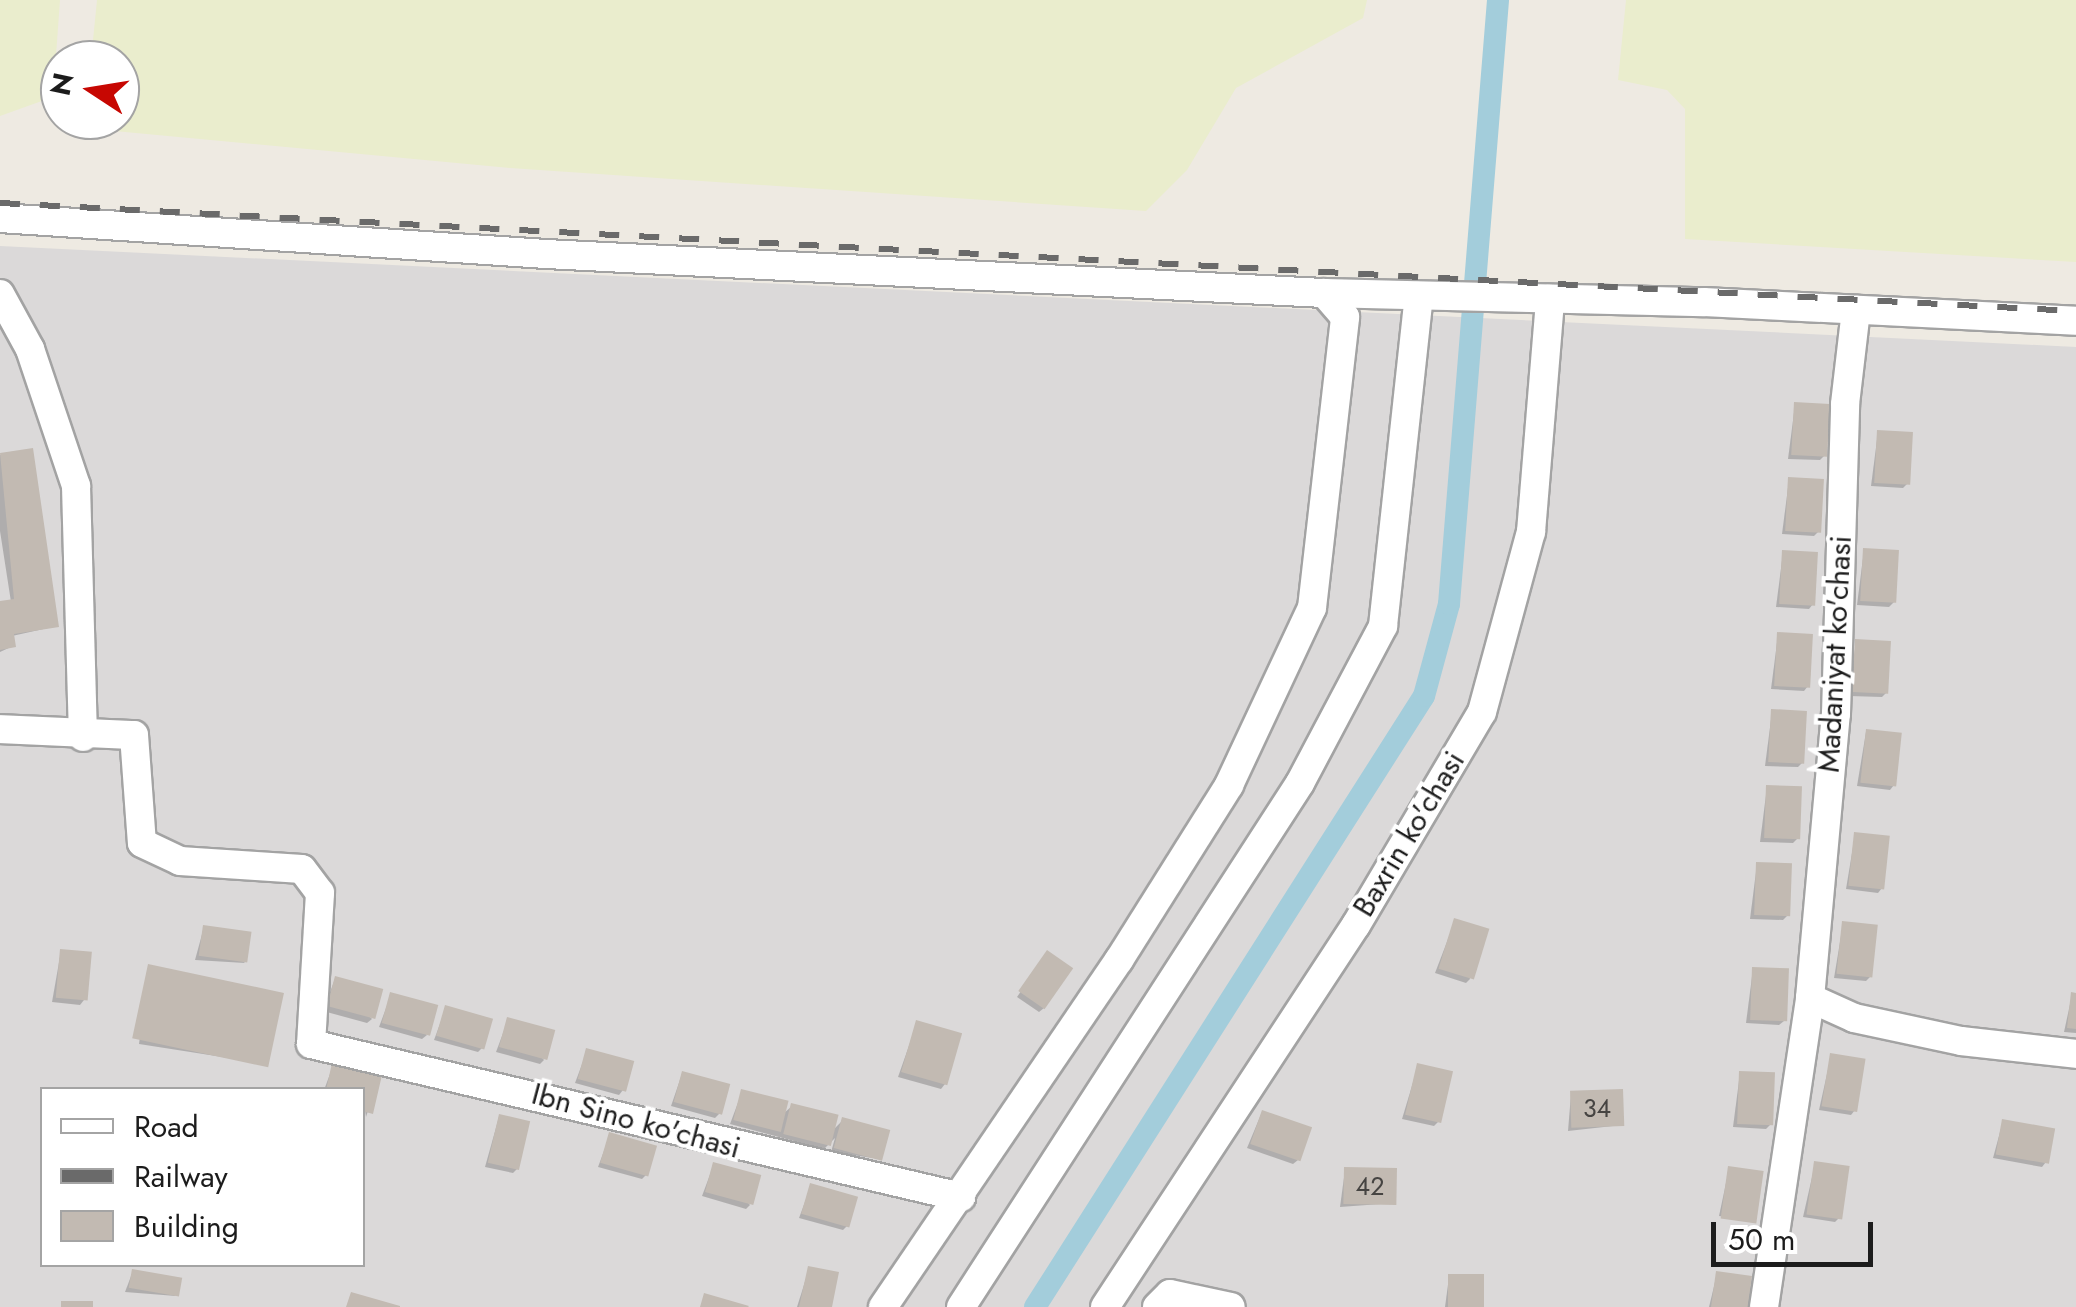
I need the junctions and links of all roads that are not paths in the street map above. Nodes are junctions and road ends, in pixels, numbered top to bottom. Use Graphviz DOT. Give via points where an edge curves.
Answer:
graph roads {
  1 [pos="0,218"];
  2 [pos="0,294"];
  3 [pos="1324,294"];
  4 [pos="1419,296"];
  5 [pos="1550,299"];
  6 [pos="1856,310"];
  7 [pos="2076,321"];
  8 [pos="0,730"];
  9 [pos="83,737"];
  10 [pos="1810,998"];
  11 [pos="2076,1054"];
  12 [pos="962,1197"];
  13 [pos="883,1307"];
  14 [pos="960,1307"];
  15 [pos="1105,1307"];
  16 [pos="1157,1307"];
  17 [pos="1232,1307"];
  18 [pos="1764,1307"];
  1 -- 3 [label="street"];
  2 -- 9 [label="street" via="30,348 76,486"];
  3 -- 4 [label="street"];
  3 -- 12 [label="street" via="1345,317 1312,608 1228,785"];
  4 -- 5 [label="street"];
  4 -- 14 [label="street" via="1383,626 1300,783"];
  5 -- 6 [label="street"];
  5 -- 15 [label="street, Baxrin ko'chasi" via="1531,532 1482,712 1356,925"];
  6 -- 7 [label="street"];
  6 -- 10 [label="street, Madaniyat ko'chasi" via="1845,404 1836,714"];
  8 -- 9 [label="street"];
  9 -- 12 [label="street, Ibn Sino ko'chasi" via="118,730 134,735 134,809 142,843 180,861 302,869 320,894 311,1044"];
  10 -- 11 [label="street" via="1854,1018 1944,1037"];
  10 -- 18 [label="street, Madaniyat ko'chasi"];
  12 -- 13 [label="street"];
  16 -- 17 [label="street" via="1170,1294"];
}
